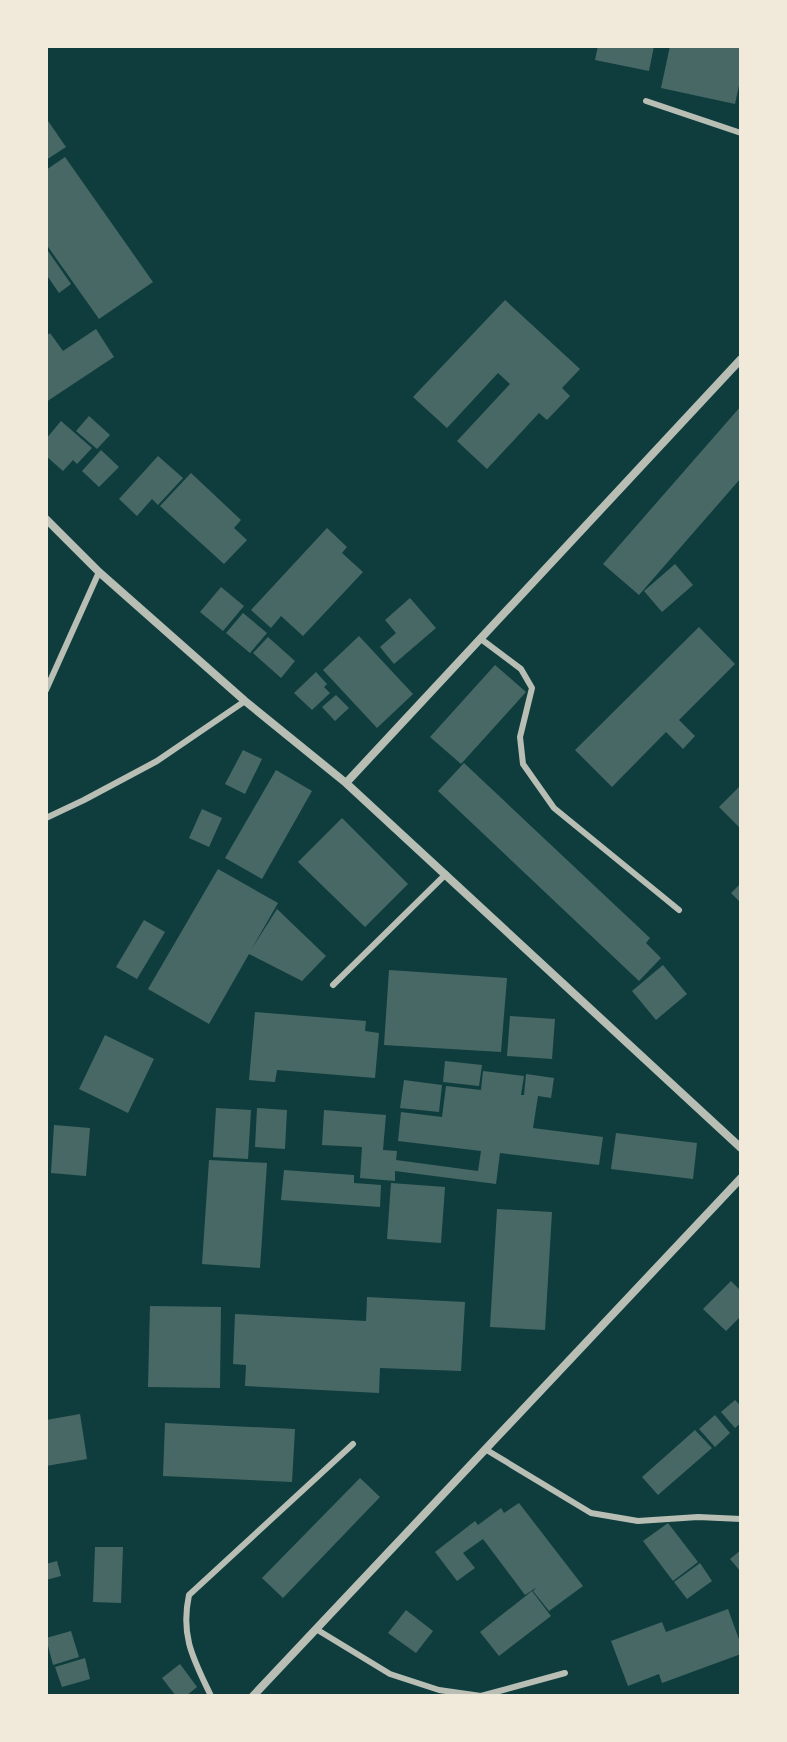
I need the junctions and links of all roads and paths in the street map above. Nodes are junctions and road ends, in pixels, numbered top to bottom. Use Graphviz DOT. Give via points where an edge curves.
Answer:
graph roads {
  1 [pos="646,101"];
  2 [pos="741,133"];
  3 [pos="741,359"];
  4 [pos="46,519"];
  5 [pos="99,572"];
  6 [pos="481,639"];
  7 [pos="46,690"];
  8 [pos="245,701"];
  9 [pos="346,783"];
  10 [pos="46,818"];
  11 [pos="446,874"];
  12 [pos="679,910"];
  13 [pos="333,985"];
  14 [pos="741,1148"];
  15 [pos="741,1178"];
  16 [pos="353,1444"];
  17 [pos="485,1449"];
  18 [pos="741,1519"];
  19 [pos="316,1629"];
  20 [pos="565,1673"];
  21 [pos="211,1696"];
  22 [pos="253,1696"];
  1 -- 2 [label="lane"];
  3 -- 6 [label="street"];
  4 -- 5 [label="street"];
  5 -- 7 [label="lane"];
  5 -- 8 [label="street"];
  6 -- 9 [label="street"];
  6 -- 12 [label="lane" via="521,669 532,688 520,737 523,764 554,808"];
  8 -- 9 [label="street"];
  8 -- 10 [label="lane" via="157,761"];
  9 -- 11 [label="street"];
  11 -- 13 [label="lane"];
  11 -- 14 [label="street"];
  15 -- 17 [label="street"];
  16 -- 21 [label="lane" via="189,1595 187,1634"];
  17 -- 18 [label="lane" via="591,1513 638,1521"];
  17 -- 19 [label="street"];
  19 -- 20 [label="lane" via="390,1674 439,1690 481,1696"];
  19 -- 22 [label="street"];
}
